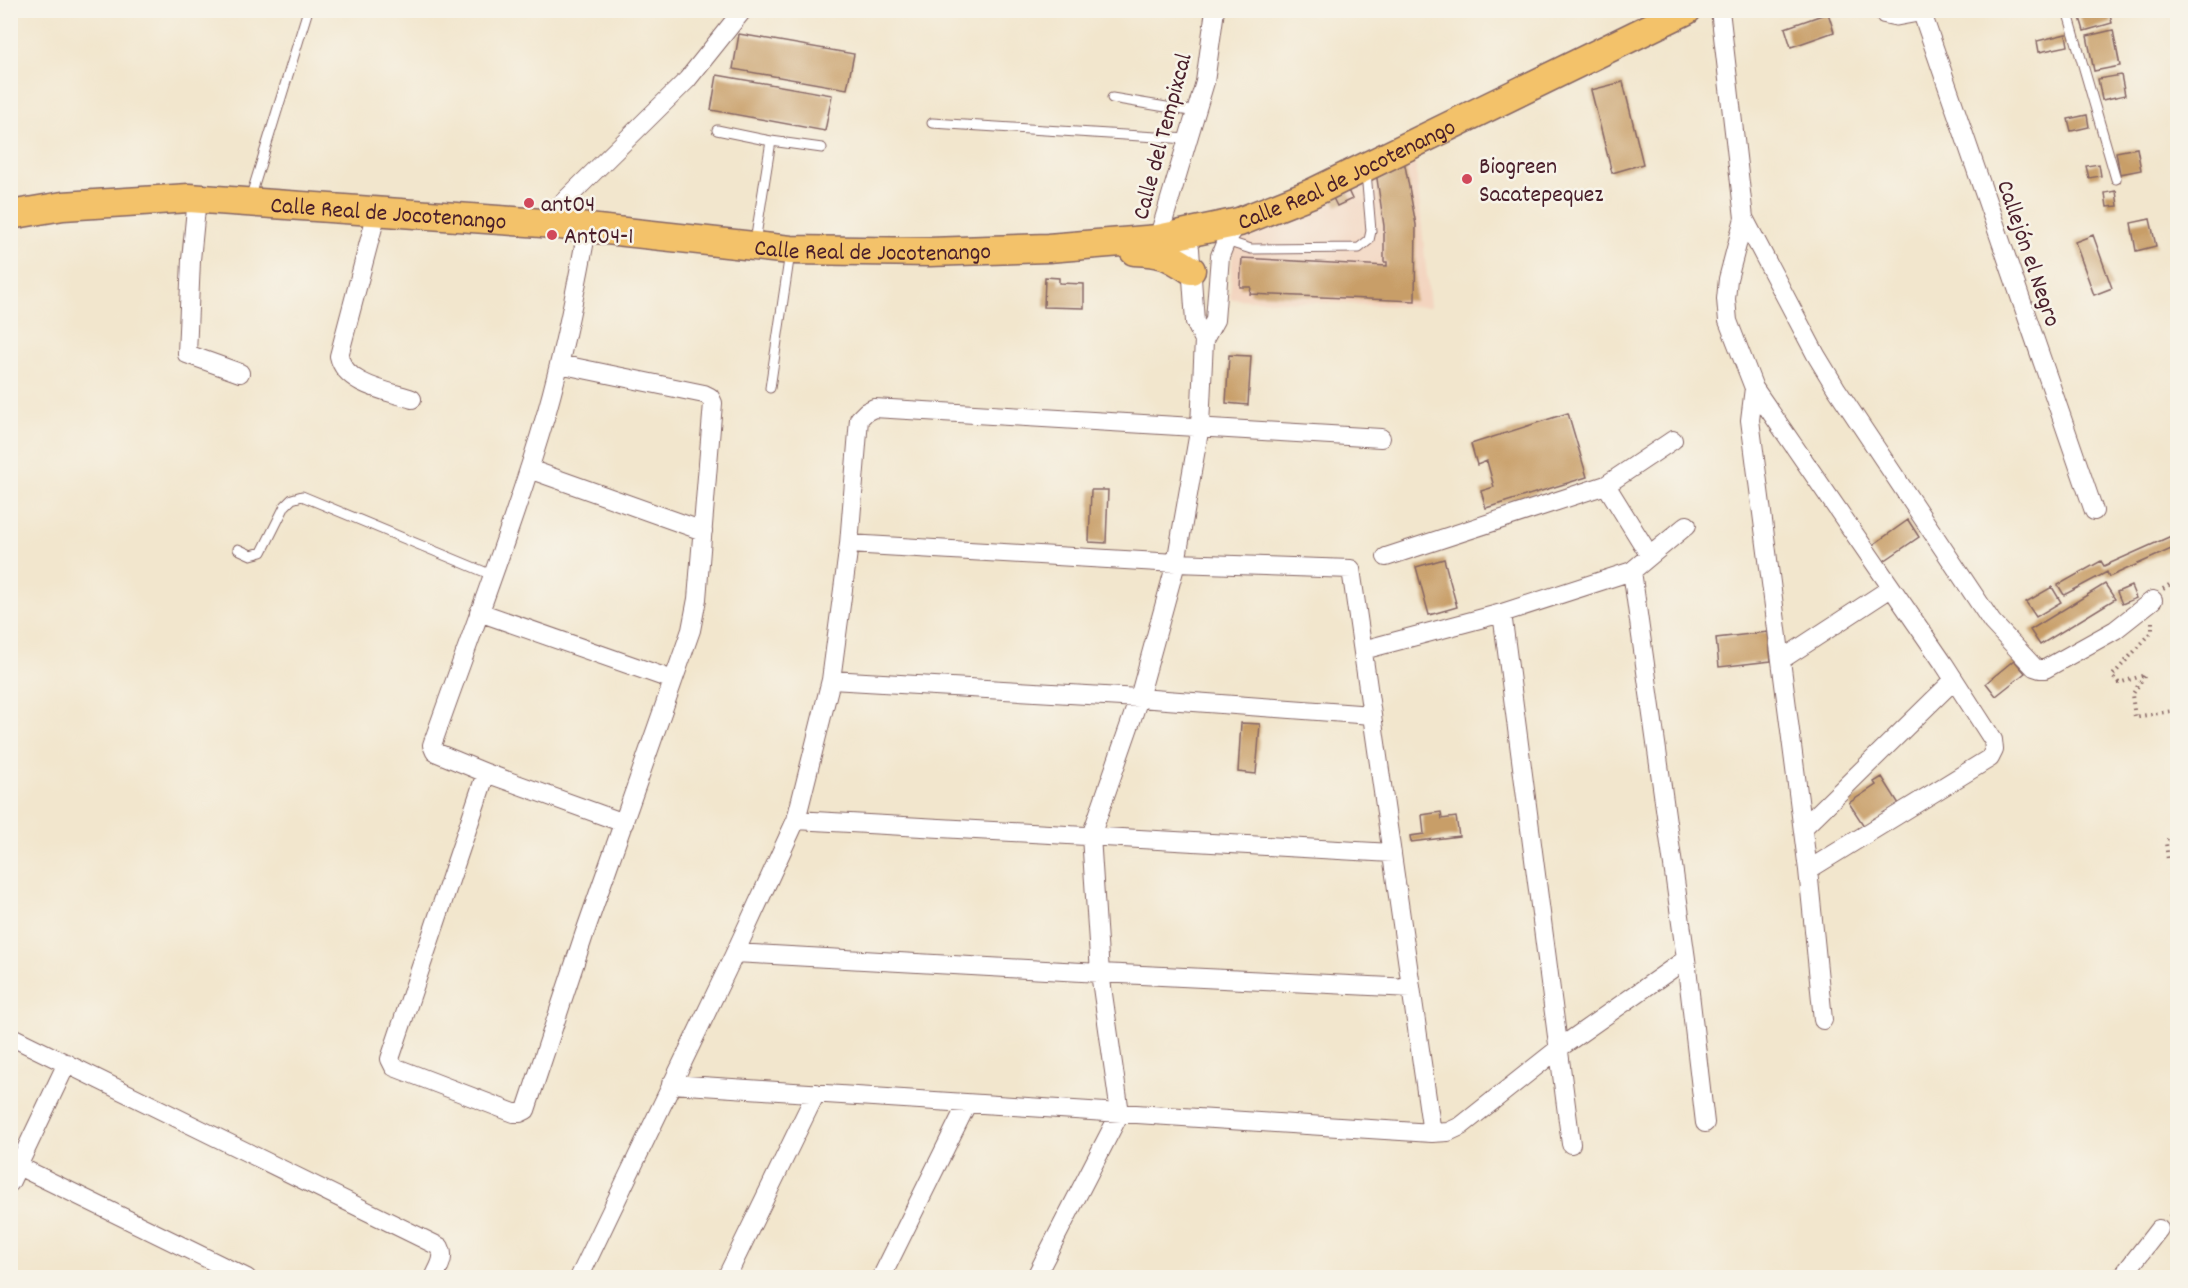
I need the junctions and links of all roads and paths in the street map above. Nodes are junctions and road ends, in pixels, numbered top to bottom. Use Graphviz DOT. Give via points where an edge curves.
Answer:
graph roads {
  1 [pos="308,10"];
  2 [pos="743,10"];
  3 [pos="1215,10"];
  4 [pos="1688,10"];
  5 [pos="1720,10"];
  6 [pos="1878,10"];
  7 [pos="2067,10"];
  8 [pos="1922,13"];
  9 [pos="1112,98"];
  10 [pos="1196,112"];
  11 [pos="932,123"];
  12 [pos="717,130"];
  13 [pos="1188,139"];
  14 [pos="771,141"];
  15 [pos="822,148"];
  16 [pos="1365,166"];
  17 [pos="2116,179"];
  18 [pos="197,198"];
  19 [pos="249,201"];
  20 [pos="377,212"];
  21 [pos="10,215"];
  22 [pos="1744,218"];
  23 [pos="542,223"];
  24 [pos="586,229"];
  25 [pos="1233,231"];
  26 [pos="1186,233"];
  27 [pos="1158,239"];
  28 [pos="754,248"];
  29 [pos="1048,248"];
  30 [pos="791,250"];
  31 [pos="1192,284"];
  32 [pos="1216,296"];
  33 [pos="1204,340"];
  34 [pos="559,364"];
  35 [pos="240,373"];
  36 [pos="770,388"];
  37 [pos="1754,388"];
  38 [pos="412,399"];
  39 [pos="1200,426"];
  40 [pos="1381,438"];
  41 [pos="1673,440"];
  42 [pos="529,469"];
  43 [pos="1606,485"];
  44 [pos="2094,511"];
  45 [pos="1687,525"];
  46 [pos="703,531"];
  47 [pos="849,544"];
  48 [pos="238,549"];
  49 [pos="1650,556"];
  50 [pos="1386,557"];
  51 [pos="1176,563"];
  52 [pos="1632,571"];
  53 [pos="492,575"];
  54 [pos="1892,588"];
  55 [pos="2152,600"];
  56 [pos="479,612"];
  57 [pos="1502,613"];
  58 [pos="1363,650"];
  59 [pos="1781,660"];
  60 [pos="673,680"];
  61 [pos="831,680"];
  62 [pos="1954,680"];
  63 [pos="1139,698"];
  64 [pos="2178,710"];
  65 [pos="1372,715"];
  66 [pos="486,774"];
  67 [pos="796,820"];
  68 [pos="624,823"];
  69 [pos="2178,825"];
  70 [pos="1803,828"];
  71 [pos="1091,836"];
  72 [pos="1392,853"];
  73 [pos="2178,860"];
  74 [pos="1808,870"];
  75 [pos="735,953"];
  76 [pos="1686,959"];
  77 [pos="1100,974"];
  78 [pos="1411,988"];
  79 [pos="1822,1020"];
  80 [pos="10,1036"];
  81 [pos="1558,1049"];
  82 [pos="67,1064"];
  83 [pos="671,1084"];
  84 [pos="816,1093"];
  85 [pos="967,1104"];
  86 [pos="1119,1113"];
  87 [pos="1704,1123"];
  88 [pos="1432,1133"];
  89 [pos="1571,1144"];
  90 [pos="15,1164"];
  91 [pos="10,1183"];
  92 [pos="2159,1229"];
  93 [pos="248,1278"];
  94 [pos="434,1278"];
  95 [pos="579,1278"];
  96 [pos="726,1278"];
  97 [pos="881,1278"];
  98 [pos="1035,1278"];
  99 [pos="2121,1278"];
  1 -- 19 [label="lane"];
  2 -- 23 [label="street" via="687,80"];
  3 -- 10 [label="street, Calle del Tempixcal" via="1205,82"];
  4 -- 16 [label="main road, Calle Real de Jocotenango"];
  5 -- 22 [label="street"];
  6 -- 8 [label="lane" via="1889,21"];
  7 -- 17 [label="lane"];
  8 -- 44 [label="street, Callejón el Negro"];
  9 -- 10 [label="lane"];
  10 -- 13 [label="street, Calle del Tempixcal"];
  11 -- 13 [label="lane"];
  12 -- 14 [label="lane"];
  13 -- 27 [label="street, Calle del Tempixcal"];
  14 -- 15 [label="lane"];
  14 -- 28 [label="lane"];
  16 -- 25 [label="main road, Calle Real de Jocotenango"];
  16 -- 25 [label="lane" via="1371,231 1369,240 1359,248 1251,249"];
  18 -- 19 [label="main road, Calle Real de Jocotenango"];
  18 -- 21 [label="main road, Calle Real de Jocotenango" via="63,206"];
  18 -- 35 [label="street" via="186,351 189,356"];
  19 -- 20 [label="main road, Calle Real de Jocotenango"];
  20 -- 23 [label="main road, Calle Real de Jocotenango"];
  20 -- 38 [label="street" via="340,364 354,378"];
  22 -- 37 [label="street" via="1726,299 1728,321"];
  22 -- 55 [label="street" via="1836,388 1992,622 2034,667 2045,669 2115,630"];
  23 -- 24 [label="main road, Calle Real de Jocotenango"];
  24 -- 28 [label="main road, Calle Real de Jocotenango"];
  24 -- 34 [label="street"];
  25 -- 26 [label="main road, Calle Real de Jocotenango"];
  25 -- 32 [label="street" via="1220,256"];
  26 -- 27 [label="main road, Calle Real de Jocotenango"];
  26 -- 31 [label="street"];
  27 -- 29 [label="main road, Calle Real de Jocotenango"];
  28 -- 30 [label="main road, Calle Real de Jocotenango"];
  29 -- 30 [label="main road, Calle Real de Jocotenango" via="930,252"];
  29 -- 31 [label="main road" via="1169,255"];
  30 -- 36 [label="lane"];
  31 -- 32 [label="street"];
  31 -- 33 [label="street" via="1195,322"];
  32 -- 33 [label="street" via="1215,320"];
  33 -- 39 [label="street"];
  34 -- 42 [label="street"];
  34 -- 46 [label="street" via="710,397 713,403"];
  37 -- 54 [label="street"];
  37 -- 59 [label="street" via="1750,420"];
  39 -- 40 [label="street"];
  39 -- 47 [label="street" via="874,408 859,419"];
  39 -- 51 [label="street"];
  41 -- 43 [label="street"];
  42 -- 46 [label="street"];
  42 -- 53 [label="street"];
  43 -- 49 [label="street"];
  43 -- 50 [label="street"];
  45 -- 49 [label="street"];
  46 -- 60 [label="street" via="691,630"];
  47 -- 51 [label="street"];
  47 -- 61 [label="street"];
  48 -- 53 [label="lane" via="251,555 262,552 285,506 302,496"];
  49 -- 52 [label="street"];
  51 -- 58 [label="street" via="1351,568"];
  51 -- 63 [label="street"];
  52 -- 57 [label="street"];
  52 -- 76 [label="street"];
  53 -- 56 [label="street"];
  54 -- 59 [label="street"];
  54 -- 62 [label="street"];
  55 -- 64 [label="path" via="2152,632 2112,676 2119,683 2145,675 2132,695 2135,717"];
  56 -- 60 [label="street"];
  56 -- 66 [label="street" via="432,745 435,752"];
  57 -- 58 [label="street"];
  57 -- 81 [label="street"];
  58 -- 65 [label="street"];
  59 -- 70 [label="street"];
  60 -- 68 [label="street"];
  61 -- 63 [label="street"];
  61 -- 67 [label="street"];
  62 -- 70 [label="street"];
  62 -- 74 [label="street" via="1993,740 1990,758"];
  63 -- 65 [label="street"];
  63 -- 71 [label="street"];
  65 -- 72 [label="street"];
  66 -- 68 [label="street"];
  66 -- 68 [label="street" via="390,1059 394,1067 514,1113 526,1110"];
  67 -- 71 [label="street"];
  67 -- 75 [label="street"];
  69 -- 73 [label="path" via="2166,843 2168,860"];
  70 -- 74 [label="street"];
  71 -- 72 [label="street"];
  71 -- 77 [label="street"];
  72 -- 78 [label="street"];
  74 -- 79 [label="street"];
  75 -- 77 [label="street"];
  75 -- 83 [label="street"];
  76 -- 81 [label="street"];
  76 -- 87 [label="street"];
  77 -- 78 [label="street"];
  77 -- 86 [label="street"];
  78 -- 88 [label="street"];
  80 -- 82 [label="street"];
  81 -- 88 [label="street" via="1461,1126"];
  81 -- 89 [label="street"];
  82 -- 90 [label="street"];
  82 -- 94 [label="street" via="440,1247 442,1260"];
  83 -- 84 [label="street"];
  83 -- 95 [label="street"];
  84 -- 85 [label="street"];
  84 -- 96 [label="street"];
  85 -- 86 [label="street"];
  85 -- 97 [label="street"];
  86 -- 88 [label="street"];
  86 -- 98 [label="street"];
  90 -- 91 [label="street"];
  90 -- 93 [label="street"];
  92 -- 99 [label="street"];
}
